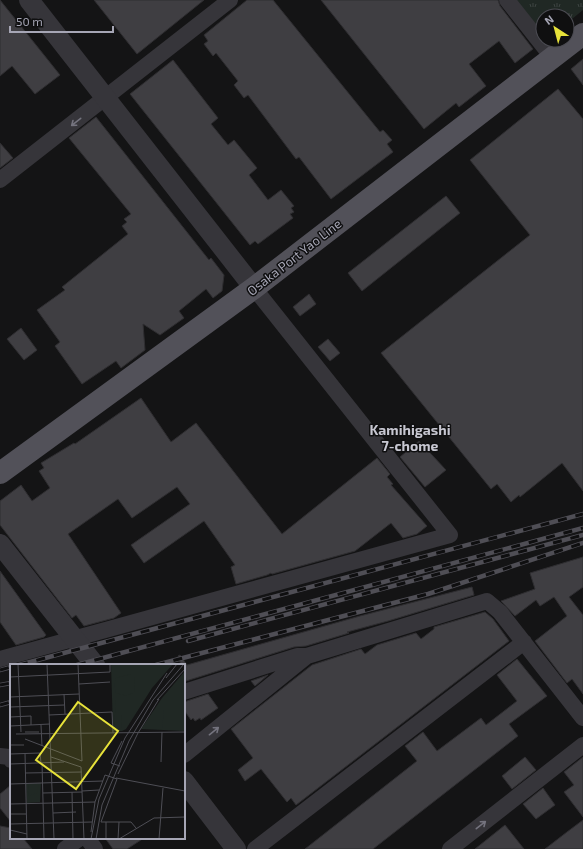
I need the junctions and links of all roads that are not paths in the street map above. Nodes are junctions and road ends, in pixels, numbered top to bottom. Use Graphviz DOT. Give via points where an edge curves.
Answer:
graph roads {
  1 [pos="29,0"];
  2 [pos="230,0"];
  3 [pos="507,0"];
  4 [pos="583,34"];
  5 [pos="552,57"];
  6 [pos="107,98"];
  7 [pos="0,180"];
  8 [pos="254,288"];
  9 [pos="0,472"];
  10 [pos="0,544"];
  11 [pos="74,639"];
  12 [pos="524,642"];
  13 [pos="307,656"];
  14 [pos="0,659"];
  15 [pos="94,664"];
  16 [pos="185,692"];
  17 [pos="583,718"];
  18 [pos="583,745"];
  19 [pos="185,754"];
  20 [pos="0,756"];
  21 [pos="10,759"];
  22 [pos="185,782"];
  23 [pos="76,841"];
  24 [pos="95,849"];
  25 [pos="236,849"];
  26 [pos="255,849"];
  27 [pos="450,849"];
  1 -- 6 [label="street"];
  2 -- 6 [label="street"];
  3 -- 5 [label="street"];
  4 -- 5 [label="main road, Osaka Port Yao Line"];
  5 -- 8 [label="main road, Osaka Port Yao Line"];
  6 -- 7 [label="street, one-way"];
  6 -- 8 [label="street"];
  8 -- 9 [label="main road, Osaka Port Yao Line"];
  8 -- 11 [label="street" via="450,535"];
  10 -- 11 [label="street"];
  11 -- 14 [label="street"];
  11 -- 15 [label="street"];
  12 -- 13 [label="street" via="500,612 487,601"];
  12 -- 17 [label="street"];
  12 -- 26 [label="street"];
  13 -- 16 [label="street" via="297,656"];
  19 -- 13 [label="street, one-way"];
  27 -- 18 [label="street, one-way"];
  20 -- 21 [label="street"];
  22 -- 25 [label="street"];
  23 -- 24 [label="street"];
}
